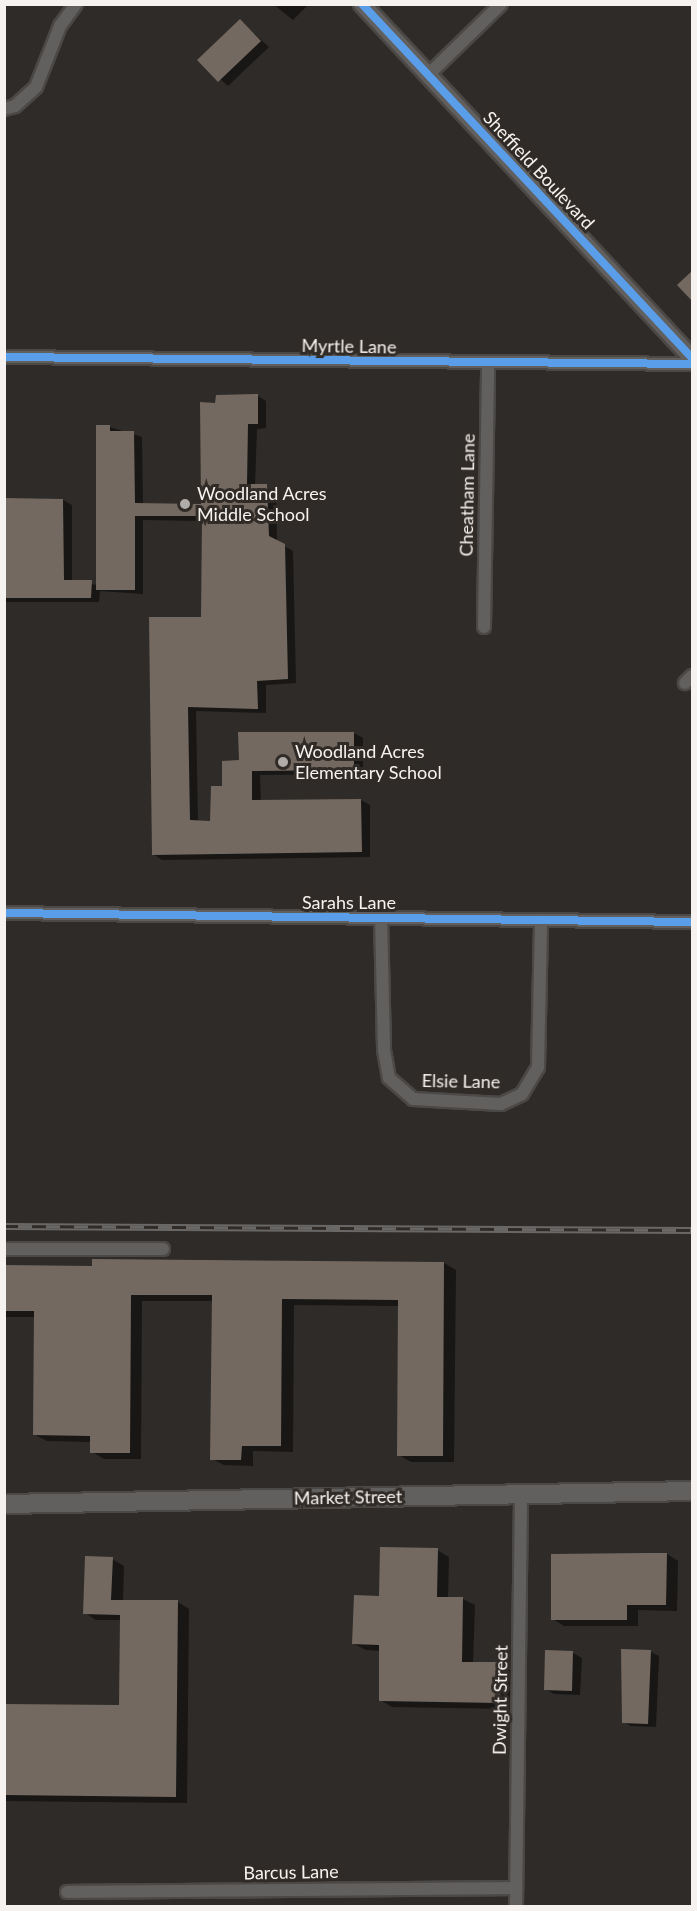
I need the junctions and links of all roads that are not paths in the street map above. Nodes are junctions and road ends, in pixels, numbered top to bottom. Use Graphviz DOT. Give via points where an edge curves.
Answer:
graph roads {
  1 [pos="76,4"];
  2 [pos="362,4"];
  3 [pos="501,4"];
  4 [pos="429,74"];
  5 [pos="4,109"];
  6 [pos="4,357"];
  7 [pos="693,357"];
  8 [pos="488,363"];
  9 [pos="693,364"];
  10 [pos="484,627"];
  11 [pos="4,913"];
  12 [pos="381,916"];
  13 [pos="542,920"];
  14 [pos="693,922"];
  15 [pos="4,1249"];
  16 [pos="164,1250"];
  17 [pos="693,1491"];
  18 [pos="521,1494"];
  19 [pos="4,1504"];
  20 [pos="516,1888"];
  21 [pos="67,1892"];
  22 [pos="516,1906"];
  1 -- 5 [label="street" via="60,26 36,87 15,106"];
  2 -- 4 [label="street, Sheffield Boulevard"];
  3 -- 4 [label="street"];
  4 -- 7 [label="street, Sheffield Boulevard"];
  6 -- 8 [label="street, Myrtle Lane"];
  8 -- 9 [label="street, Myrtle Lane"];
  8 -- 10 [label="street, Cheatham Lane"];
  11 -- 12 [label="street, Sarahs Lane"];
  12 -- 13 [label="street, Sarahs Lane"];
  12 -- 13 [label="street, Elsie Lane" via="384,1050 389,1078 413,1099 501,1104 522,1094 538,1067"];
  13 -- 14 [label="street, Sarahs Lane"];
  15 -- 16 [label="street"];
  17 -- 18 [label="main road, Market Street"];
  18 -- 19 [label="main road, Market Street"];
  18 -- 20 [label="street, Dwight Street"];
  20 -- 21 [label="street, Barcus Lane"];
  20 -- 22 [label="street, Dwight Street"];
}
